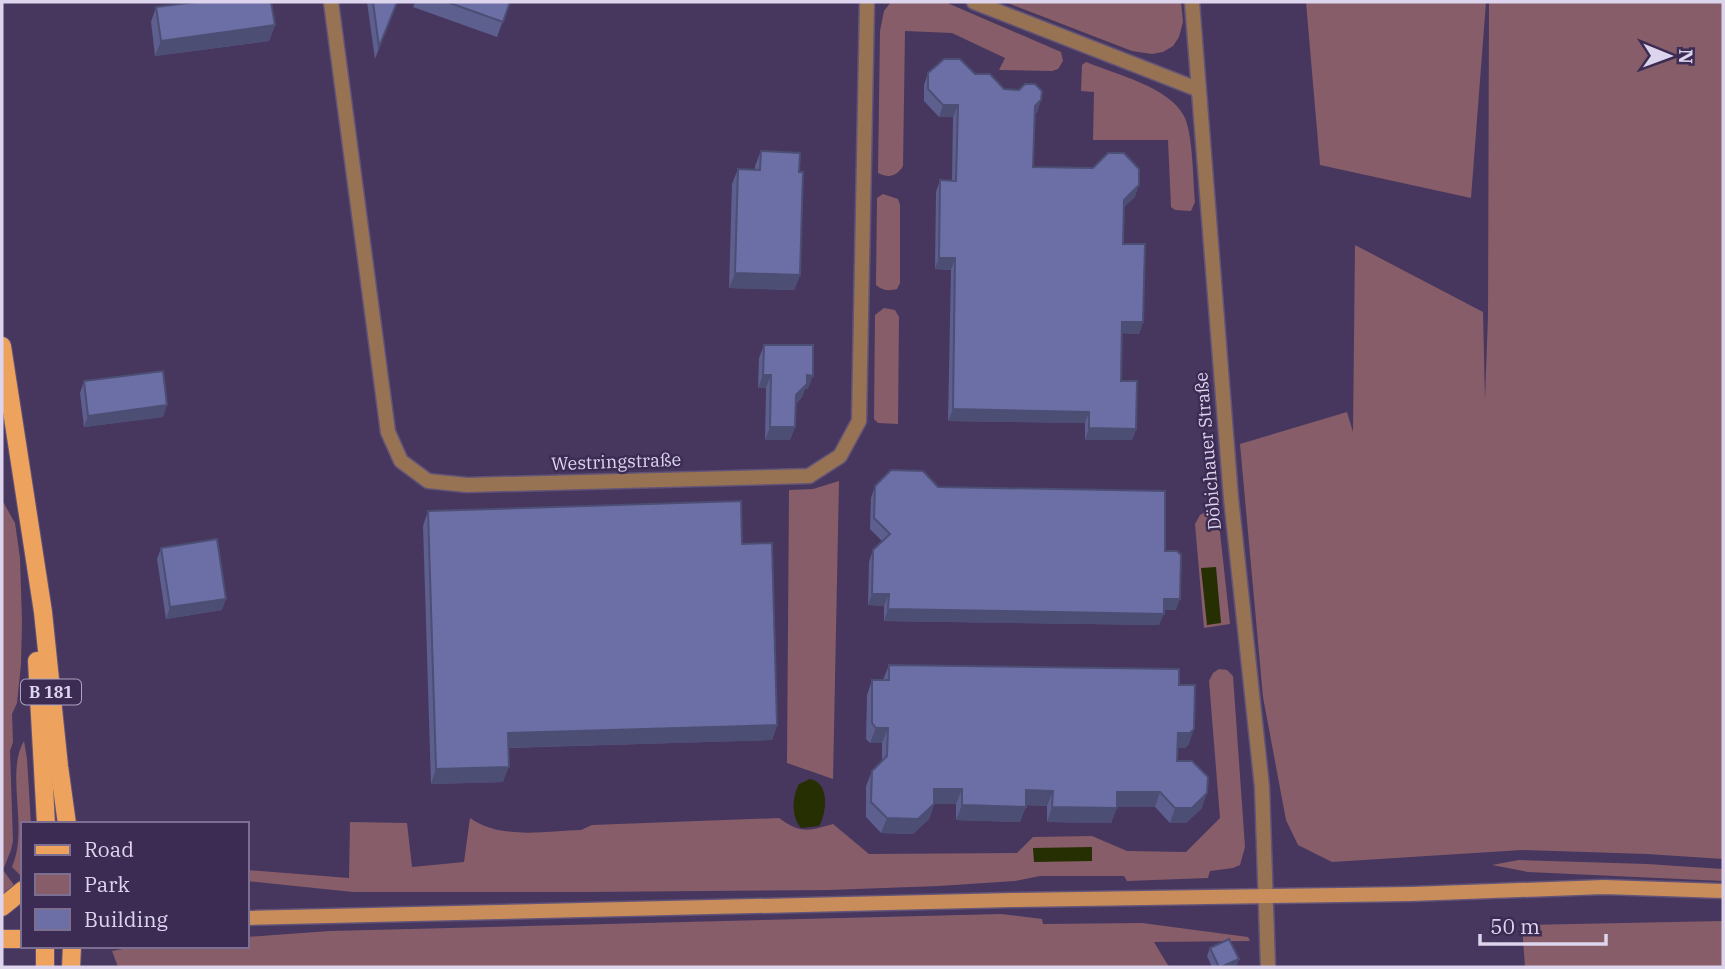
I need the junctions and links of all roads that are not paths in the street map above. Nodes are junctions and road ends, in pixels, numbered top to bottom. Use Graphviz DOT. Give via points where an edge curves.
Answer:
graph roads {
  1 [pos="331,2"];
  2 [pos="867,2"];
  3 [pos="974,2"];
  4 [pos="1192,2"];
  5 [pos="1198,89"];
  6 [pos="2,346"];
  7 [pos="33,560"];
  8 [pos="46,822"];
  9 [pos="67,822"];
  10 [pos="1723,891"];
  11 [pos="21,892"];
  12 [pos="1267,896"];
  13 [pos="2,909"];
  14 [pos="21,911"];
  15 [pos="248,918"];
  16 [pos="2,939"];
  17 [pos="21,939"];
  18 [pos="46,948"];
  19 [pos="72,948"];
  20 [pos="45,967"];
  21 [pos="71,967"];
  22 [pos="1268,967"];
  1 -- 2 [label="street, Westringstraße" via="388,432 401,461 428,481 467,485 809,476 840,456 859,421"];
  3 -- 5 [label="street"];
  4 -- 5 [label="street, Döbichauer Straße"];
  5 -- 12 [label="street, Döbichauer Straße" via="1231,498 1262,787"];
  6 -- 7 [label="main road, B 181"];
  7 -- 8 [label="main road, B 181"];
  7 -- 9 [label="main road, B 181"];
  10 -- 12 [label="street" via="1604,887"];
  11 -- 13 [label="main road"];
  12 -- 15 [label="street"];
  12 -- 22 [label="street, Döbichauer Straße"];
  13 -- 14 [label="main road"];
  16 -- 17 [label="main road"];
  18 -- 20 [label="main road"];
  19 -- 21 [label="main road"];
}
